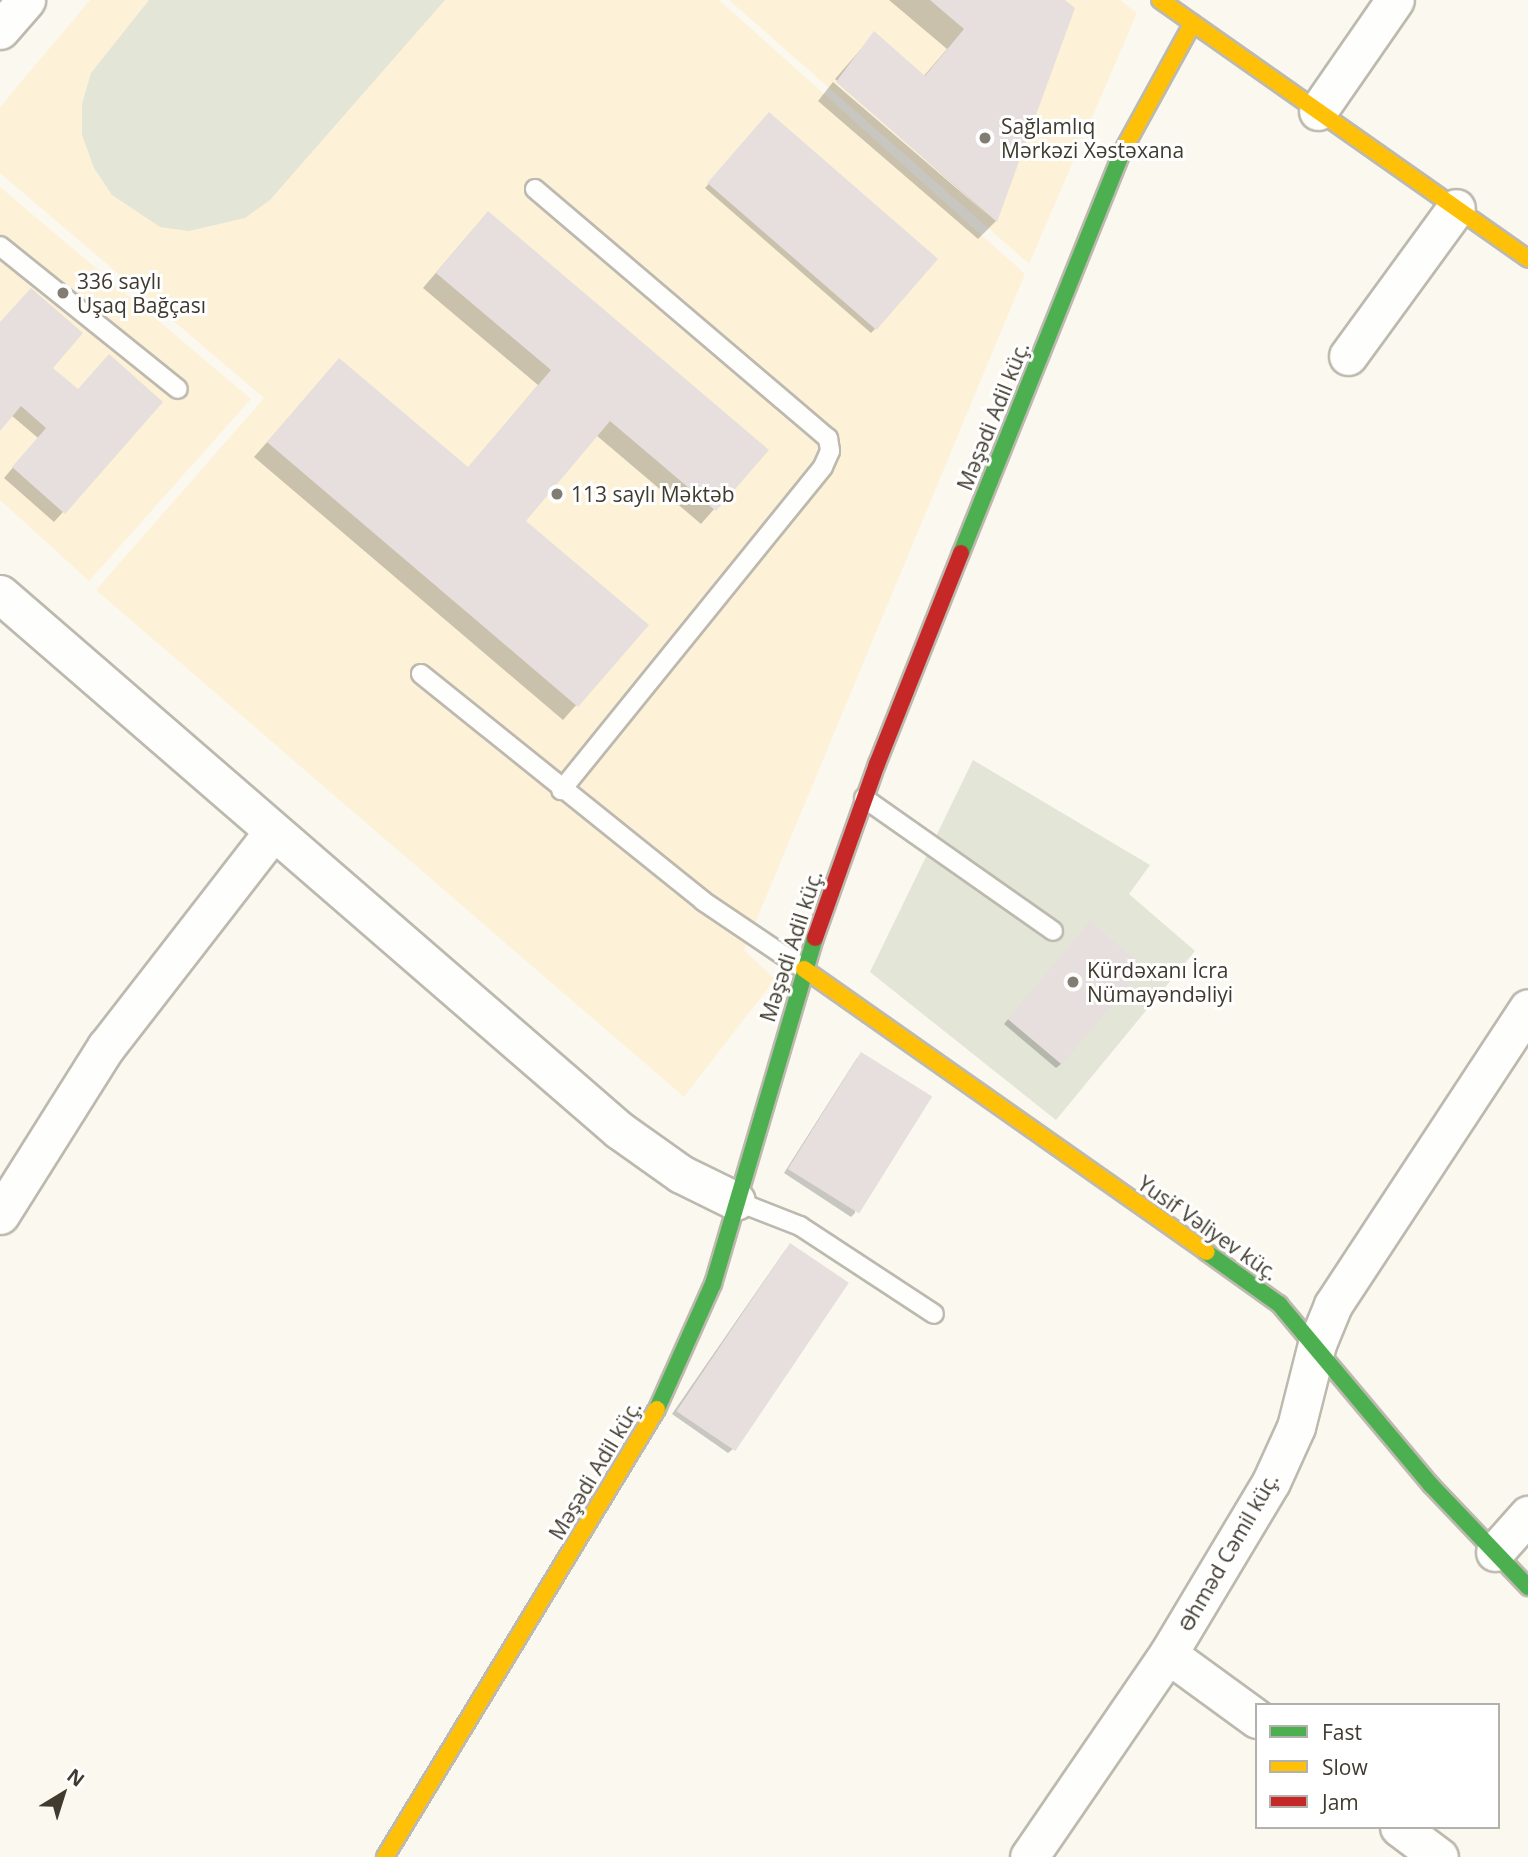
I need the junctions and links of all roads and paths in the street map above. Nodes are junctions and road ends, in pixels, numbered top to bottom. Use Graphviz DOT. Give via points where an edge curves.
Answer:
graph roads {
  1 [pos="26,0"];
  2 [pos="1160,0"];
  3 [pos="1395,0"];
  4 [pos="1192,23"];
  5 [pos="0,30"];
  6 [pos="1318,111"];
  7 [pos="535,188"];
  8 [pos="1456,208"];
  9 [pos="0,246"];
  10 [pos="1528,258"];
  11 [pos="1348,356"];
  12 [pos="178,388"];
  13 [pos="0,594"];
  14 [pos="421,674"];
  15 [pos="561,790"];
  16 [pos="864,798"];
  17 [pos="273,832"];
  18 [pos="1053,931"];
  19 [pos="804,969"];
  20 [pos="1528,1008"];
  21 [pos="736,1201"];
  22 [pos="0,1215"];
  23 [pos="934,1314"];
  24 [pos="1317,1344"];
  25 [pos="1528,1515"];
  26 [pos="1494,1552"];
  27 [pos="1528,1587"];
  28 [pos="1168,1654"];
  29 [pos="1255,1718"];
  30 [pos="1401,1829"];
  31 [pos="1432,1855"];
  32 [pos="385,1857"];
  33 [pos="1029,1857"];
  1 -- 5 [label="street"];
  2 -- 4 [label="street"];
  3 -- 6 [label="street"];
  4 -- 6 [label="street"];
  4 -- 16 [label="street, Məşədi Adil küç." via="1130,132"];
  6 -- 8 [label="street"];
  7 -- 15 [label="lane" via="828,438 830,451 823,467"];
  8 -- 10 [label="street"];
  8 -- 11 [label="street"];
  9 -- 12 [label="lane"];
  13 -- 17 [label="street"];
  14 -- 15 [label="lane"];
  15 -- 19 [label="lane" via="703,901"];
  16 -- 18 [label="lane"];
  16 -- 19 [label="street, Məşədi Adil küç."];
  17 -- 21 [label="street" via="619,1130 681,1174"];
  17 -- 22 [label="street" via="106,1047"];
  19 -- 21 [label="street, Məşədi Adil küç."];
  19 -- 24 [label="street, Yusif Vəliyev küç." via="1228,1264 1279,1304"];
  20 -- 24 [label="street, Əhməd Cəmil küç." via="1360,1257"];
  21 -- 23 [label="lane" via="800,1226"];
  21 -- 32 [label="street, Məşədi Adil küç." via="713,1284 659,1406"];
  24 -- 26 [label="street, Yusif Vəliyev küç." via="1413,1464"];
  24 -- 28 [label="street, Əhməd Cəmil küç." via="1299,1416 1270,1482"];
  25 -- 26 [label="street"];
  26 -- 27 [label="street, Yusif Vəliyev küç."];
  28 -- 29 [label="street, Əhməd Cəmil küç."];
  28 -- 33 [label="street"];
  30 -- 31 [label="street"];
}
